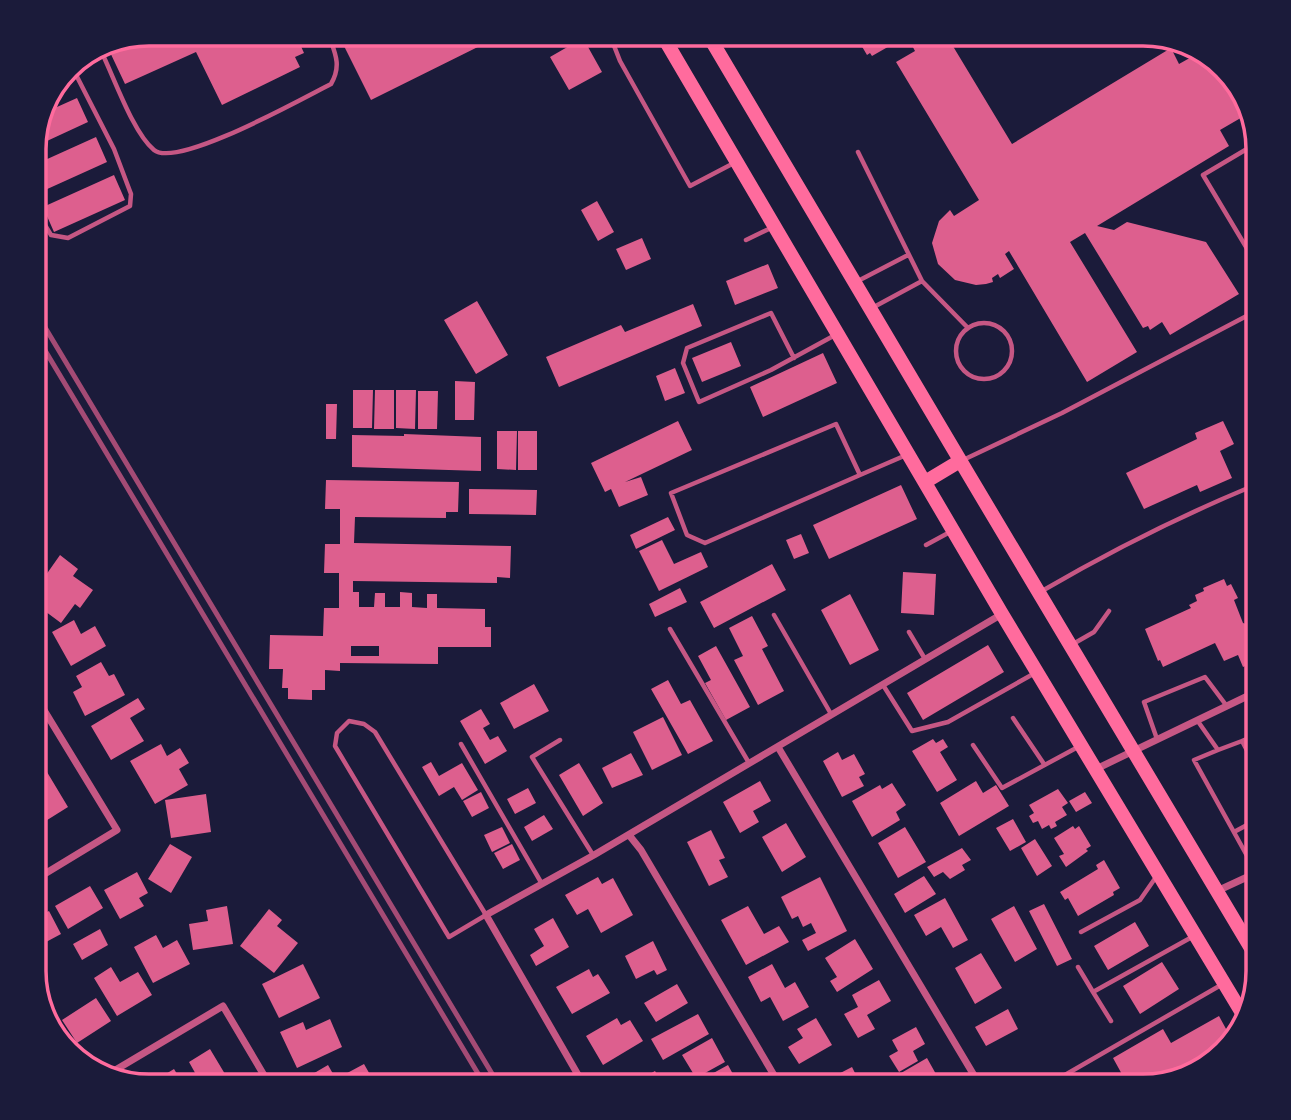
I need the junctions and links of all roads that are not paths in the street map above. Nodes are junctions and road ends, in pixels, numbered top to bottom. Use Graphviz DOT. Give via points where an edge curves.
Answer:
graph roads {
  1 [pos="333,46"];
  2 [pos="614,46"];
  3 [pos="669,46"];
  4 [pos="715,46"];
  5 [pos="104,56"];
  6 [pos="77,76"];
  7 [pos="1246,150"];
  8 [pos="858,152"];
  9 [pos="737,162"];
  10 [pos="46,227"];
  11 [pos="775,227"];
  12 [pos="746,240"];
  13 [pos="1246,247"];
  14 [pos="908,255"];
  15 [pos="922,281"];
  16 [pos="856,282"];
  17 [pos="872,309"];
  18 [pos="1246,316"];
  19 [pos="968,328"];
  20 [pos="837,334"];
  21 [pos="794,358"];
  22 [pos="908,454"];
  23 [pos="960,461"];
  24 [pos="860,475"];
  25 [pos="925,482"];
  26 [pos="1246,489"];
  27 [pos="953,530"];
  28 [pos="926,545"];
  29 [pos="1037,593"];
  30 [pos="1109,611"];
  31 [pos="1002,614"];
  32 [pos="774,615"];
  33 [pos="670,629"];
  34 [pos="909,632"];
  35 [pos="1069,646"];
  36 [pos="925,660"];
  37 [pos="1038,672"];
  38 [pos="883,685"];
  39 [pos="1246,697"];
  40 [pos="1227,706"];
  41 [pos="46,713"];
  42 [pos="832,715"];
  43 [pos="1013,718"];
  44 [pos="1197,720"];
  45 [pos="1246,739"];
  46 [pos="560,740"];
  47 [pos="1157,740"];
  48 [pos="1242,741"];
  49 [pos="461,744"];
  50 [pos="1082,744"];
  51 [pos="974,745"];
  52 [pos="778,747"];
  53 [pos="1246,748"];
  54 [pos="1218,750"];
  55 [pos="1133,751"];
  56 [pos="749,763"];
  57 [pos="1044,764"];
  58 [pos="1096,769"];
  59 [pos="1246,826"];
  60 [pos="1234,832"];
  61 [pos="629,835"];
  62 [pos="1246,853"];
  63 [pos="594,855"];
  64 [pos="46,873"];
  65 [pos="1159,874"];
  66 [pos="1246,878"];
  67 [pos="542,884"];
  68 [pos="1217,892"];
  69 [pos="486,915"];
  70 [pos="1080,932"];
  71 [pos="1196,935"];
  72 [pos="1246,940"];
  73 [pos="1078,967"];
  74 [pos="1224,983"];
  75 [pos="1093,992"];
  76 [pos="1239,1008"];
  77 [pos="1111,1021"];
  78 [pos="116,1069"];
  79 [pos="263,1074"];
  80 [pos="578,1074"];
  81 [pos="773,1074"];
  82 [pos="974,1074"];
  83 [pos="1067,1074"];
  1 -- 5 [label="lane" via="338,73 331,84 220,139 174,155 157,153 143,140"];
  2 -- 9 [label="lane" via="690,186"];
  3 -- 9 [label="main road"];
  4 -- 16 [label="main road"];
  6 -- 10 [label="lane" via="114,149 131,194 130,206 68,238 51,235"];
  7 -- 13 [label="lane" via="1203,175"];
  8 -- 14 [label="lane"];
  9 -- 11 [label="main road"];
  11 -- 12 [label="lane"];
  11 -- 20 [label="main road"];
  14 -- 15 [label="lane"];
  14 -- 16 [label="lane"];
  15 -- 17 [label="lane"];
  15 -- 19 [label="lane"];
  16 -- 17 [label="main road"];
  17 -- 23 [label="main road"];
  18 -- 23 [label="lane"];
  19 -- 19 [label="lane" via="956,351 961,367 984,379 1000,373 1012,348 1004,331 986,323"];
  20 -- 21 [label="lane"];
  20 -- 22 [label="main road"];
  21 -- 21 [label="lane" via="699,402 683,363 687,348 771,313"];
  22 -- 24 [label="lane"];
  22 -- 25 [label="main road"];
  23 -- 25 [label="main road"];
  23 -- 29 [label="main road"];
  24 -- 24 [label="lane" via="705,543 687,535 671,493 836,424"];
  25 -- 27 [label="main road"];
  26 -- 29 [label="lane" via="1116,548"];
  27 -- 28 [label="lane"];
  27 -- 31 [label="main road"];
  29 -- 35 [label="main road"];
  30 -- 35 [label="lane" via="1094,632"];
  31 -- 36 [label="street"];
  31 -- 37 [label="main road"];
  32 -- 42 [label="lane"];
  33 -- 56 [label="lane"];
  34 -- 36 [label="lane"];
  35 -- 55 [label="main road"];
  36 -- 38 [label="street"];
  37 -- 38 [label="lane" via="948,722 912,731"];
  37 -- 50 [label="main road"];
  38 -- 42 [label="street"];
  39 -- 40 [label="street"];
  40 -- 44 [label="street"];
  40 -- 47 [label="lane" via="1205,677 1144,702"];
  41 -- 64 [label="street" via="117,830"];
  42 -- 52 [label="street"];
  43 -- 57 [label="lane"];
  44 -- 47 [label="street"];
  44 -- 54 [label="lane"];
  45 -- 48 [label="lane"];
  46 -- 63 [label="lane" via="532,757"];
  47 -- 55 [label="street"];
  48 -- 53 [label="lane"];
  48 -- 54 [label="lane"];
  49 -- 67 [label="lane"];
  50 -- 57 [label="lane"];
  50 -- 58 [label="main road"];
  51 -- 57 [label="lane" via="1002,788"];
  52 -- 56 [label="street"];
  52 -- 82 [label="street"];
  54 -- 60 [label="lane" via="1194,760"];
  55 -- 58 [label="street"];
  55 -- 68 [label="main road"];
  56 -- 61 [label="street"];
  58 -- 65 [label="main road"];
  59 -- 60 [label="lane"];
  60 -- 62 [label="lane"];
  61 -- 63 [label="street"];
  61 -- 81 [label="street"];
  63 -- 67 [label="street"];
  65 -- 70 [label="lane" via="1140,900"];
  65 -- 71 [label="main road"];
  66 -- 68 [label="street"];
  67 -- 69 [label="street"];
  68 -- 72 [label="main road"];
  69 -- 69 [label="lane" via="375,732 357,721 346,723 337,733 335,746 449,937"];
  69 -- 80 [label="street"];
  71 -- 74 [label="main road"];
  71 -- 75 [label="lane"];
  73 -- 75 [label="lane"];
  74 -- 76 [label="main road"];
  74 -- 83 [label="lane"];
  75 -- 77 [label="lane"];
  78 -- 79 [label="street" via="223,1006"];
}
